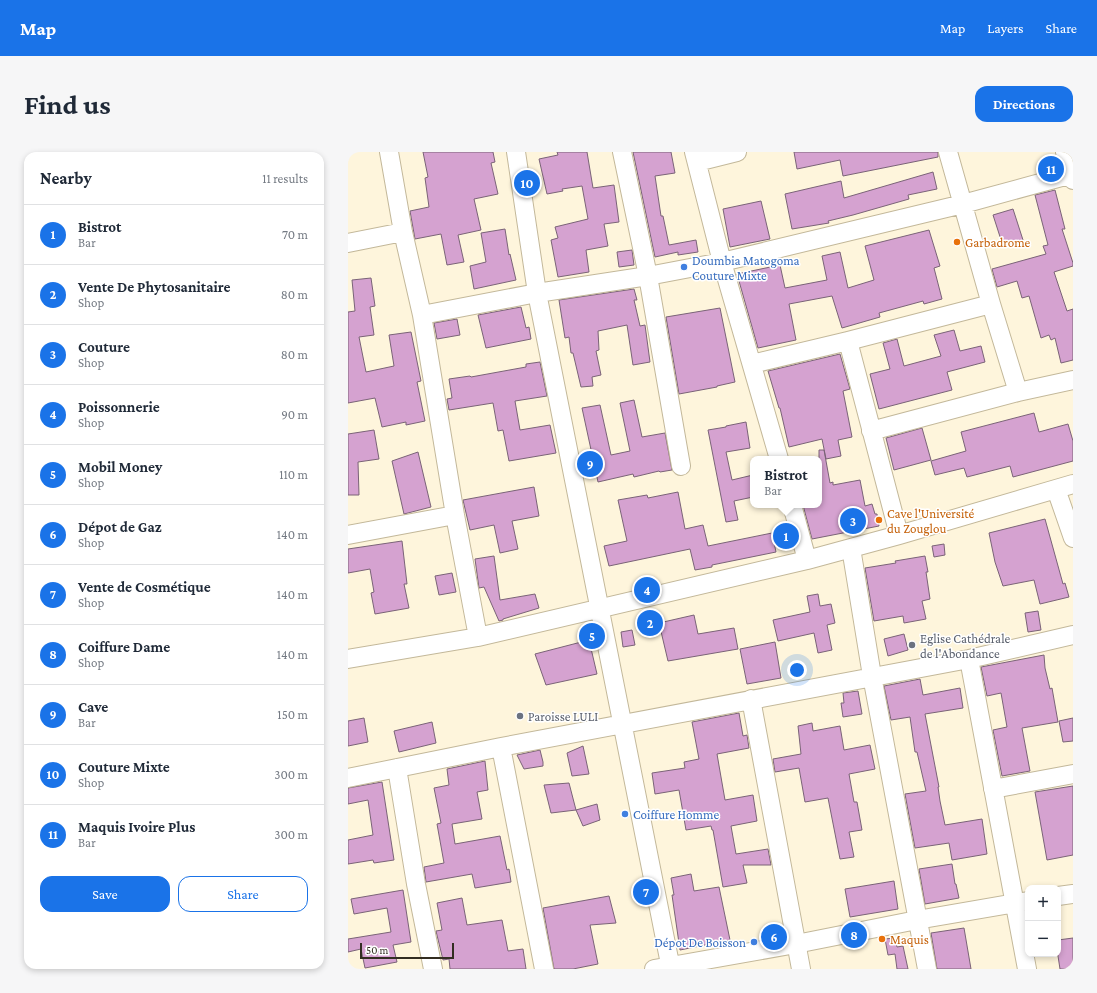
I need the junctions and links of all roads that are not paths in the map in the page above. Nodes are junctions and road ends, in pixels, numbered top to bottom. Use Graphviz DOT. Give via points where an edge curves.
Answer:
graph roads {
  1 [pos="389,152"];
  2 [pos="516,152"];
  3 [pos="622,152"];
  4 [pos="737,152"];
  5 [pos="948,152"];
  6 [pos="1065,152"];
  7 [pos="696,157"];
  8 [pos="1072,176"];
  9 [pos="963,204"];
  10 [pos="404,232"];
  11 [pos="348,243"];
  12 [pos="722,262"];
  13 [pos="648,276"];
  14 [pos="537,293"];
  15 [pos="990,304"];
  16 [pos="422,315"];
  17 [pos="848,341"];
  18 [pos="752,364"];
  19 [pos="1073,380"];
  20 [pos="1018,392"];
  21 [pos="871,431"];
  22 [pos="778,456"];
  23 [pos="681,466"];
  24 [pos="1065,487"];
  25 [pos="793,508"];
  26 [pos="455,515"];
  27 [pos="348,535"];
  28 [pos="899,535"];
  29 [pos="1073,538"];
  30 [pos="851,548"];
  31 [pos="807,560"];
  32 [pos="600,609"];
  33 [pos="1073,635"];
  34 [pos="478,636"];
  35 [pos="348,659"];
  36 [pos="969,659"];
  37 [pos="872,676"];
  38 [pos="751,699"];
  39 [pos="622,725"];
  40 [pos="501,747"];
  41 [pos="397,768"];
  42 [pos="1073,774"];
  43 [pos="348,778"];
  44 [pos="993,789"];
  45 [pos="1073,894"];
  46 [pos="1061,896"];
  47 [pos="1021,902"];
  48 [pos="917,920"];
  49 [pos="796,944"];
  50 [pos="665,968"];
  51 [pos="433,969"];
  52 [pos="544,969"];
  53 [pos="802,969"];
  54 [pos="927,969"];
  55 [pos="1027,969"];
  1 -- 10 [label="street"];
  2 -- 14 [label="street"];
  3 -- 13 [label="street"];
  4 -- 7 [label="street"];
  5 -- 9 [label="street"];
  6 -- 8 [label="street"];
  7 -- 12 [label="street"];
  8 -- 9 [label="street"];
  9 -- 12 [label="street"];
  9 -- 15 [label="street"];
  10 -- 11 [label="street"];
  10 -- 16 [label="street"];
  12 -- 13 [label="street"];
  12 -- 18 [label="street"];
  13 -- 14 [label="street"];
  13 -- 23 [label="street"];
  14 -- 16 [label="street"];
  14 -- 32 [label="street"];
  15 -- 17 [label="street"];
  15 -- 20 [label="street"];
  16 -- 26 [label="street"];
  17 -- 18 [label="street"];
  17 -- 21 [label="street"];
  18 -- 22 [label="street"];
  19 -- 20 [label="street"];
  20 -- 21 [label="street"];
  21 -- 28 [label="street"];
  24 -- 28 [label="street"];
  24 -- 29 [label="street"];
  25 -- 31 [label="street"];
  26 -- 27 [label="street"];
  26 -- 34 [label="street"];
  28 -- 30 [label="street"];
  30 -- 31 [label="street"];
  30 -- 37 [label="street"];
  31 -- 32 [label="street"];
  32 -- 34 [label="street"];
  32 -- 39 [label="street"];
  33 -- 36 [label="street"];
  34 -- 35 [label="street"];
  36 -- 37 [label="street"];
  36 -- 44 [label="street"];
  37 -- 38 [label="street"];
  37 -- 48 [label="street"];
  38 -- 39 [label="street"];
  38 -- 49 [label="street"];
  39 -- 40 [label="street"];
  39 -- 50 [label="street"];
  40 -- 41 [label="street"];
  40 -- 52 [label="street"];
  41 -- 43 [label="street"];
  41 -- 51 [label="street"];
  42 -- 44 [label="street"];
  44 -- 47 [label="street"];
  45 -- 46 [label="street"];
  47 -- 48 [label="street"];
  47 -- 55 [label="street"];
  48 -- 49 [label="street"];
  48 -- 54 [label="street"];
  49 -- 50 [label="street"];
  49 -- 53 [label="street"];
}
